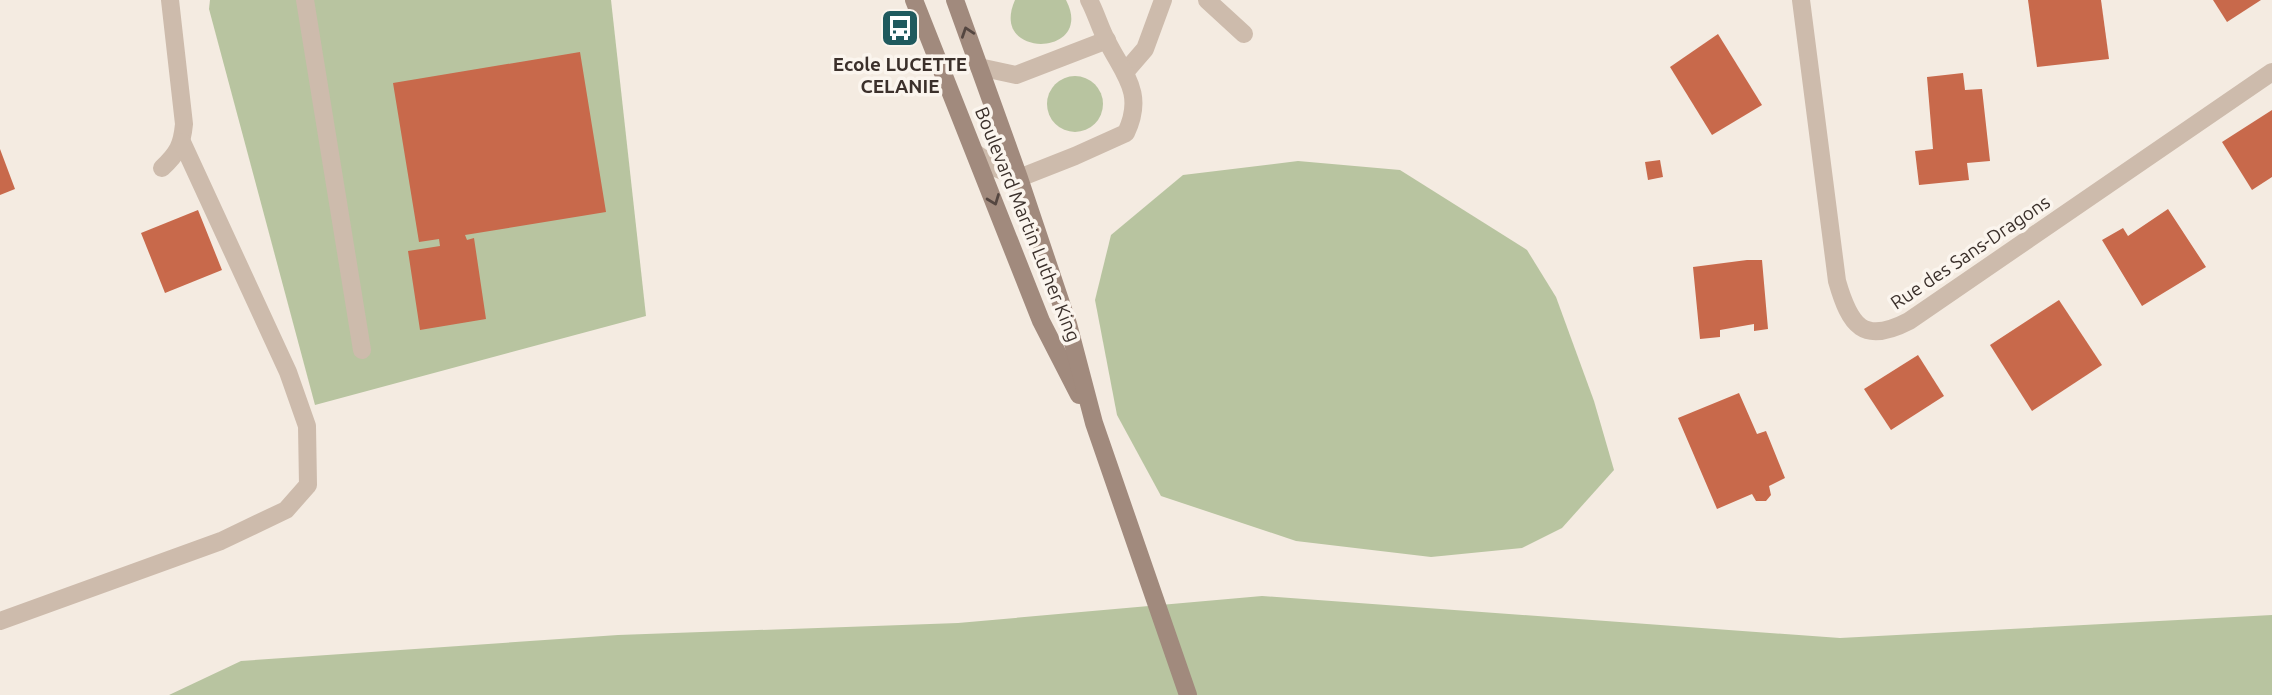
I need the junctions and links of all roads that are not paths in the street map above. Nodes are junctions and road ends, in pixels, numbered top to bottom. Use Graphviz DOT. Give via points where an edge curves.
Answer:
graph roads {
  1 [pos="170,0"];
  2 [pos="305,0"];
  3 [pos="914,0"];
  4 [pos="955,0"];
  5 [pos="1089,0"];
  6 [pos="1163,0"];
  7 [pos="1208,0"];
  8 [pos="1801,0"];
  9 [pos="1244,34"];
  10 [pos="1107,40"];
  11 [pos="979,67"];
  12 [pos="1126,71"];
  13 [pos="2272,72"];
  14 [pos="182,142"];
  15 [pos="975,153"];
  16 [pos="162,168"];
  17 [pos="1019,178"];
  18 [pos="362,350"];
  19 [pos="1094,423"];
  20 [pos="0,621"];
  21 [pos="1188,695"];
  1 -- 14 [label="street" via="184,124"];
  2 -- 18 [label="street"];
  3 -- 15 [label="main road, Boulevard Martin Luther King"];
  11 -- 4 [label="main road, Boulevard Martin Luther King, one-way"];
  5 -- 10 [label="street"];
  6 -- 12 [label="street" via="1145,49"];
  7 -- 9 [label="street"];
  8 -- 13 [label="street, Rue des Sans-Dragons" via="1838,281 1849,313 1867,331 1879,333 1909,321"];
  10 -- 11 [label="street" via="1016,75"];
  10 -- 12 [label="street"];
  11 -- 17 [label="main road, Boulevard Martin Luther King"];
  12 -- 17 [label="street" via="1133,87 1133,118 1126,133"];
  14 -- 16 [label="street"];
  14 -- 20 [label="street" via="288,372 307,426 308,485 286,510 221,541"];
  15 -- 17 [label="street"];
  15 -- 19 [label="main road, Boulevard Martin Luther King, one-way" via="1041,321"];
  17 -- 19 [label="main road, Boulevard Martin Luther King" via="1068,324"];
  19 -- 21 [label="main road, Boulevard Martin Luther King"];
}
